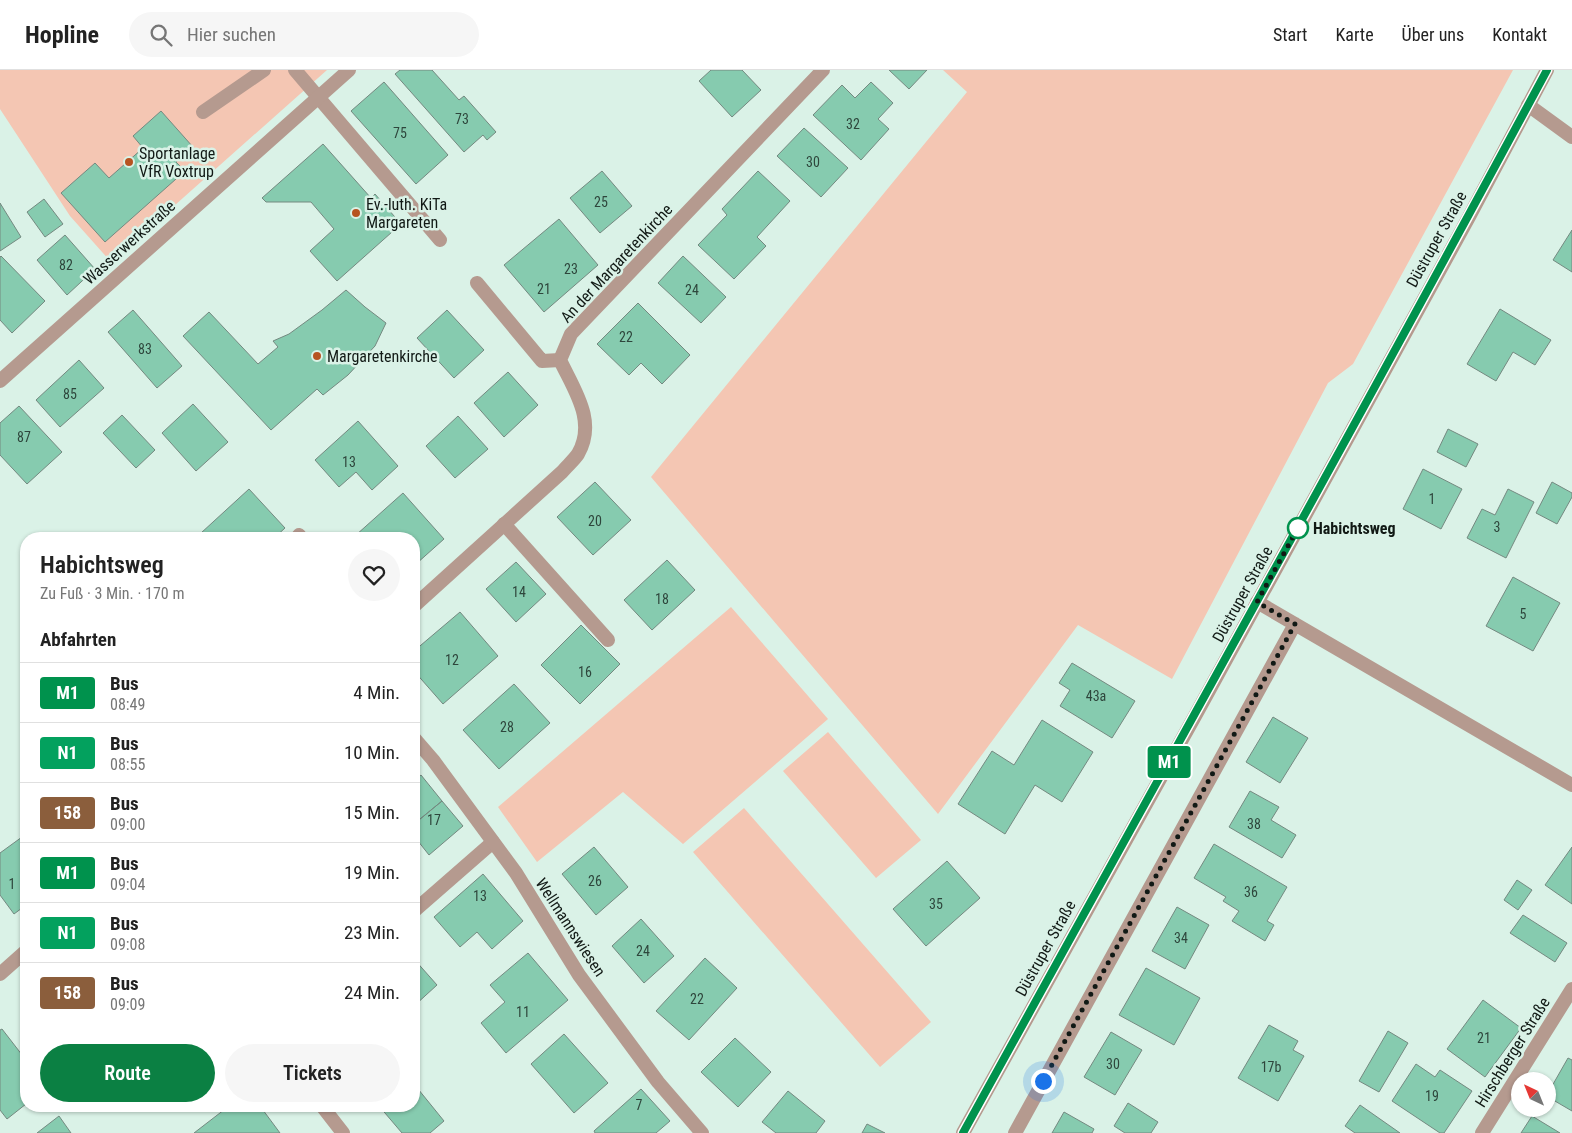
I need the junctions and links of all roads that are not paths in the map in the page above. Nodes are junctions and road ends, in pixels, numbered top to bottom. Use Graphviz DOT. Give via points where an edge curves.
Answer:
graph roads {
  1 [pos="264,70"];
  2 [pos="296,70"];
  3 [pos="349,70"];
  4 [pos="823,70"];
  5 [pos="1547,70"];
  6 [pos="318,96"];
  7 [pos="1528,105"];
  8 [pos="203,112"];
  9 [pos="1572,138"];
  10 [pos="440,240"];
  11 [pos="477,283"];
  12 [pos="560,360"];
  13 [pos="0,381"];
  14 [pos="504,524"];
  15 [pos="420,601"];
  16 [pos="1257,602"];
  17 [pos="1295,624"];
  18 [pos="608,640"];
  19 [pos="420,745"];
  20 [pos="1572,785"];
  21 [pos="493,842"];
  22 [pos="420,906"];
  23 [pos="20,956"];
  24 [pos="0,974"];
  25 [pos="1572,989"];
  26 [pos="327,1112"];
  27 [pos="343,1133"];
  28 [pos="702,1133"];
  29 [pos="963,1133"];
  30 [pos="1015,1133"];
  31 [pos="1482,1133"];
  1 -- 8 [label="street"];
  2 -- 6 [label="street"];
  3 -- 6 [label="street, Wasserwerkstraße"];
  4 -- 12 [label="street, An der Margaretenkirche" via="571,334"];
  5 -- 7 [label="street, Düstruper Straße"];
  6 -- 10 [label="street"];
  6 -- 13 [label="street, Wasserwerkstraße"];
  7 -- 9 [label="street"];
  7 -- 16 [label="street, Düstruper Straße"];
  11 -- 12 [label="street" via="542,361"];
  12 -- 14 [label="street" via="584,411 586,432 578,454 562,472"];
  14 -- 15 [label="street"];
  14 -- 18 [label="street"];
  16 -- 17 [label="street"];
  16 -- 29 [label="street, Düstruper Straße"];
  17 -- 20 [label="street"];
  17 -- 30 [label="street"];
  19 -- 21 [label="street, Wellmannswiesen"];
  21 -- 22 [label="street"];
  21 -- 28 [label="street, Wellmannswiesen" via="579,974 658,1082"];
  23 -- 24 [label="street"];
  25 -- 31 [label="street, Hirschberger Straße"];
  26 -- 27 [label="street"];
}
